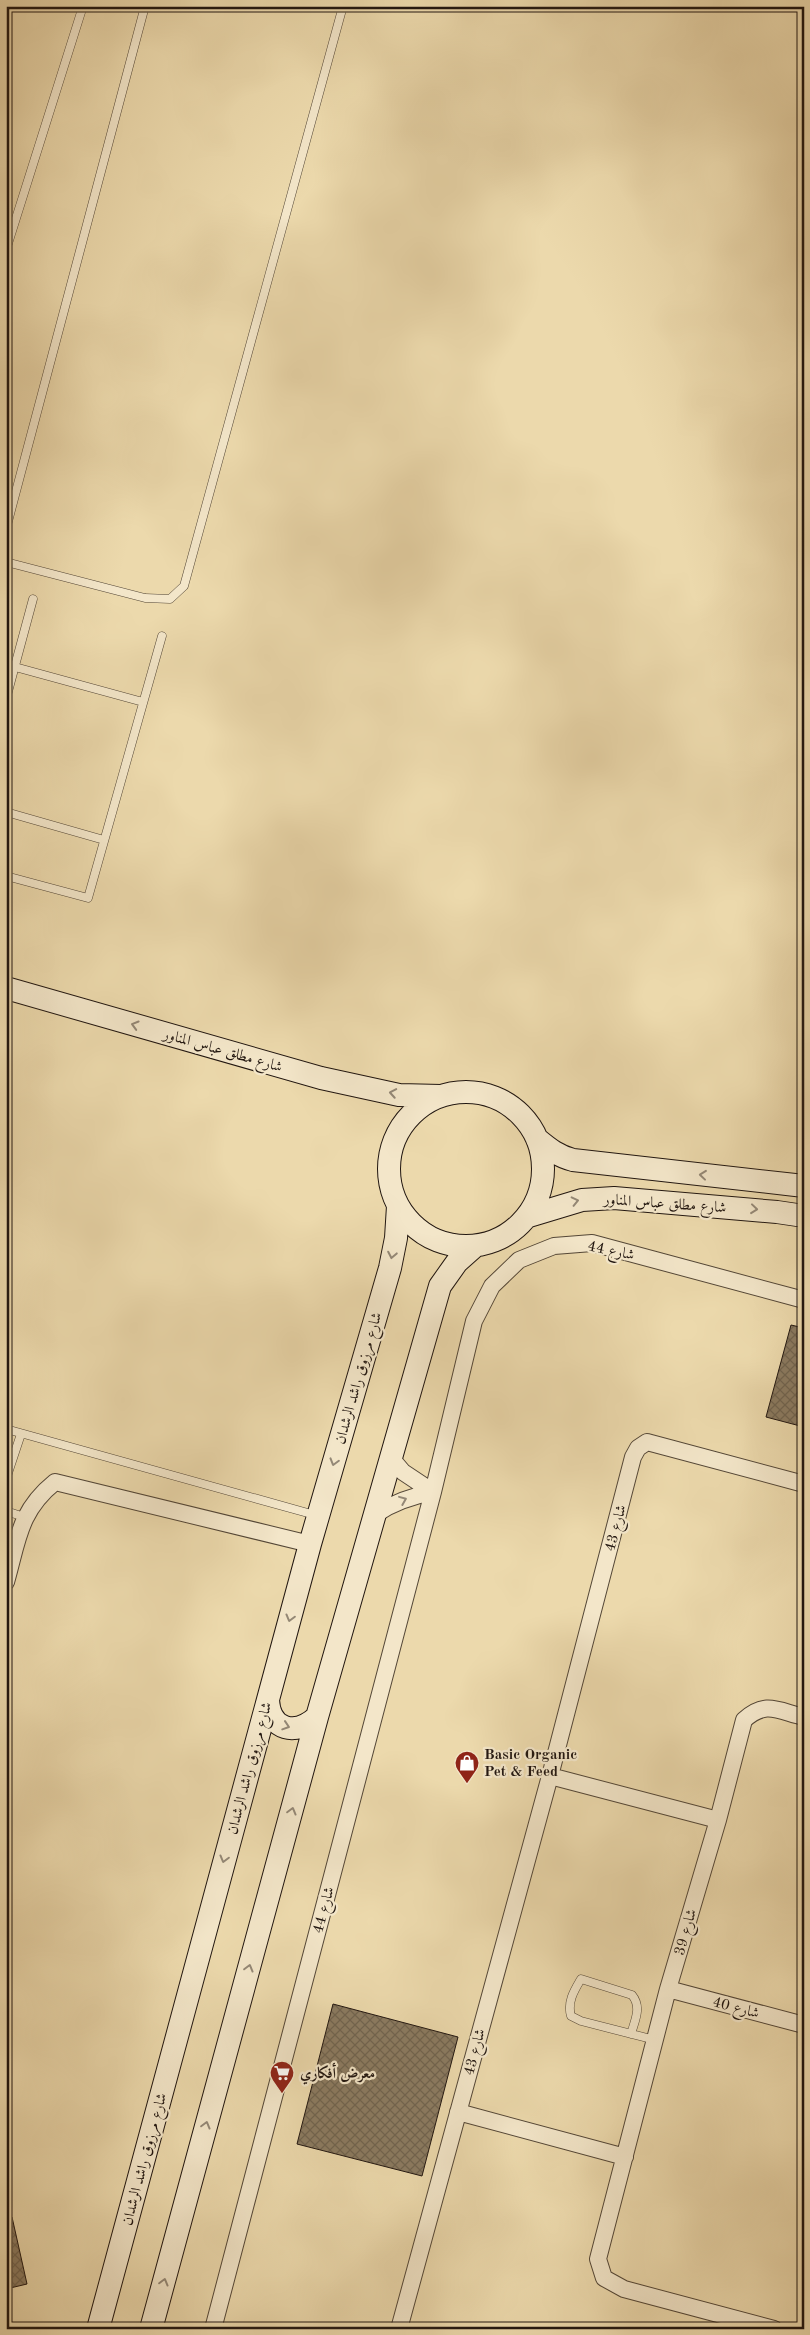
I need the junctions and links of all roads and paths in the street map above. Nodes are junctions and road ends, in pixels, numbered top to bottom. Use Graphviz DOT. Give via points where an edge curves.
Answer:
graph roads {
  1 [pos="82,6"];
  2 [pos="145,6"];
  3 [pos="343,6"];
  4 [pos="6,250"];
  5 [pos="6,529"];
  6 [pos="6,562"];
  7 [pos="33,599"];
  8 [pos="162,636"];
  9 [pos="15,667"];
  10 [pos="6,699"];
  11 [pos="143,702"];
  12 [pos="6,812"];
  13 [pos="104,840"];
  14 [pos="6,876"];
  15 [pos="6,988"];
  16 [pos="442,1096"];
  17 [pos="537,1139"];
  18 [pos="804,1186"];
  19 [pos="398,1206"];
  20 [pos="528,1216"];
  21 [pos="804,1216"];
  22 [pos="475,1246"];
  23 [pos="804,1300"];
  24 [pos="6,1429"];
  25 [pos="21,1434"];
  26 [pos="392,1459"];
  27 [pos="6,1479"];
  28 [pos="804,1484"];
  29 [pos="433,1492"];
  30 [pos="6,1510"];
  31 [pos="376,1514"];
  32 [pos="318,1515"];
  33 [pos="24,1516"];
  34 [pos="310,1544"];
  35 [pos="6,1582"];
  36 [pos="268,1700"];
  37 [pos="317,1717"];
  38 [pos="804,1718"];
  39 [pos="550,1776"];
  40 [pos="718,1820"];
  41 [pos="668,1990"];
  42 [pos="804,2025"];
  43 [pos="631,2034"];
  44 [pos="655,2040"];
  45 [pos="458,2112"];
  46 [pos="625,2157"];
  47 [pos="98,2329"];
  48 [pos="151,2329"];
  49 [pos="213,2329"];
  50 [pos="399,2329"];
  51 [pos="774,2329"];
  1 -- 4 [label="lane"];
  2 -- 5 [label="lane"];
  3 -- 6 [label="lane" via="184,586 170,599 145,598"];
  7 -- 9 [label="lane"];
  8 -- 11 [label="lane"];
  9 -- 10 [label="lane"];
  9 -- 11 [label="lane"];
  11 -- 13 [label="lane"];
  12 -- 13 [label="lane"];
  13 -- 14 [label="lane" via="88,898"];
  16 -- 15 [label="street, شارع مطلق عباس المناور, one-way" via="399,1095 321,1078"];
  16 -- 17 [label="street" via="480,1093 498,1099 521,1116"];
  16 -- 19 [label="street" via="422,1106 405,1121 394,1140 389,1170 390,1185"];
  18 -- 17 [label="street, شارع مطلق عباس المناور, one-way" via="573,1160 551,1152"];
  17 -- 20 [label="street" via="543,1158 543,1179 538,1198"];
  19 -- 22 [label="street" via="412,1225 430,1238 452,1246"];
  19 -- 32 [label="street, شارع مرزوق راشد الرشدان, one-way" via="390,1268"];
  20 -- 21 [label="street, شارع مطلق عباس المناور, one-way" via="582,1200 614,1198"];
  20 -- 22 [label="street" via="514,1231 495,1241"];
  22 -- 26 [label="street" via="456,1262 440,1286"];
  23 -- 29 [label="street, شارع 44" via="592,1243 554,1246 519,1260 492,1286 474,1321"];
  24 -- 25 [label="lane"];
  25 -- 27 [label="lane"];
  25 -- 32 [label="lane"];
  26 -- 29 [label="street" via="403,1472"];
  26 -- 31 [label="street"];
  28 -- 39 [label="street, شارع 43" via="647,1442 638,1448"];
  31 -- 29 [label="street, one-way" via="410,1496"];
  29 -- 49 [label="street, شارع 44"];
  30 -- 33 [label="lane"];
  31 -- 37 [label="street"];
  32 -- 34 [label="street, شارع مرزوق راشد الرشدان"];
  33 -- 34 [label="street" via="41,1493 55,1482"];
  33 -- 35 [label="street"];
  34 -- 36 [label="street, شارع مرزوق راشد الرشدان, one-way"];
  36 -- 37 [label="street, one-way" via="268,1711 285,1727 297,1729"];
  36 -- 47 [label="street, شارع مرزوق راشد الرشدان, one-way"];
  48 -- 37 [label="street, one-way"];
  38 -- 40 [label="street, شارع 39" via="764,1707 744,1720"];
  39 -- 40 [label="street"];
  39 -- 45 [label="street, شارع 43"];
  40 -- 41 [label="street, شارع 39"];
  41 -- 42 [label="street, شارع 40"];
  41 -- 44 [label="street, شارع 39"];
  43 -- 43 [label="lane" via="571,2016 569,2008 581,1979 632,1995 637,2000 638,2012"];
  43 -- 44 [label="lane"];
  44 -- 46 [label="street, شارع 39"];
  45 -- 46 [label="street"];
  45 -- 50 [label="street, شارع 43"];
  46 -- 51 [label="street, شارع 39" via="598,2258 604,2278 624,2289"];
}
